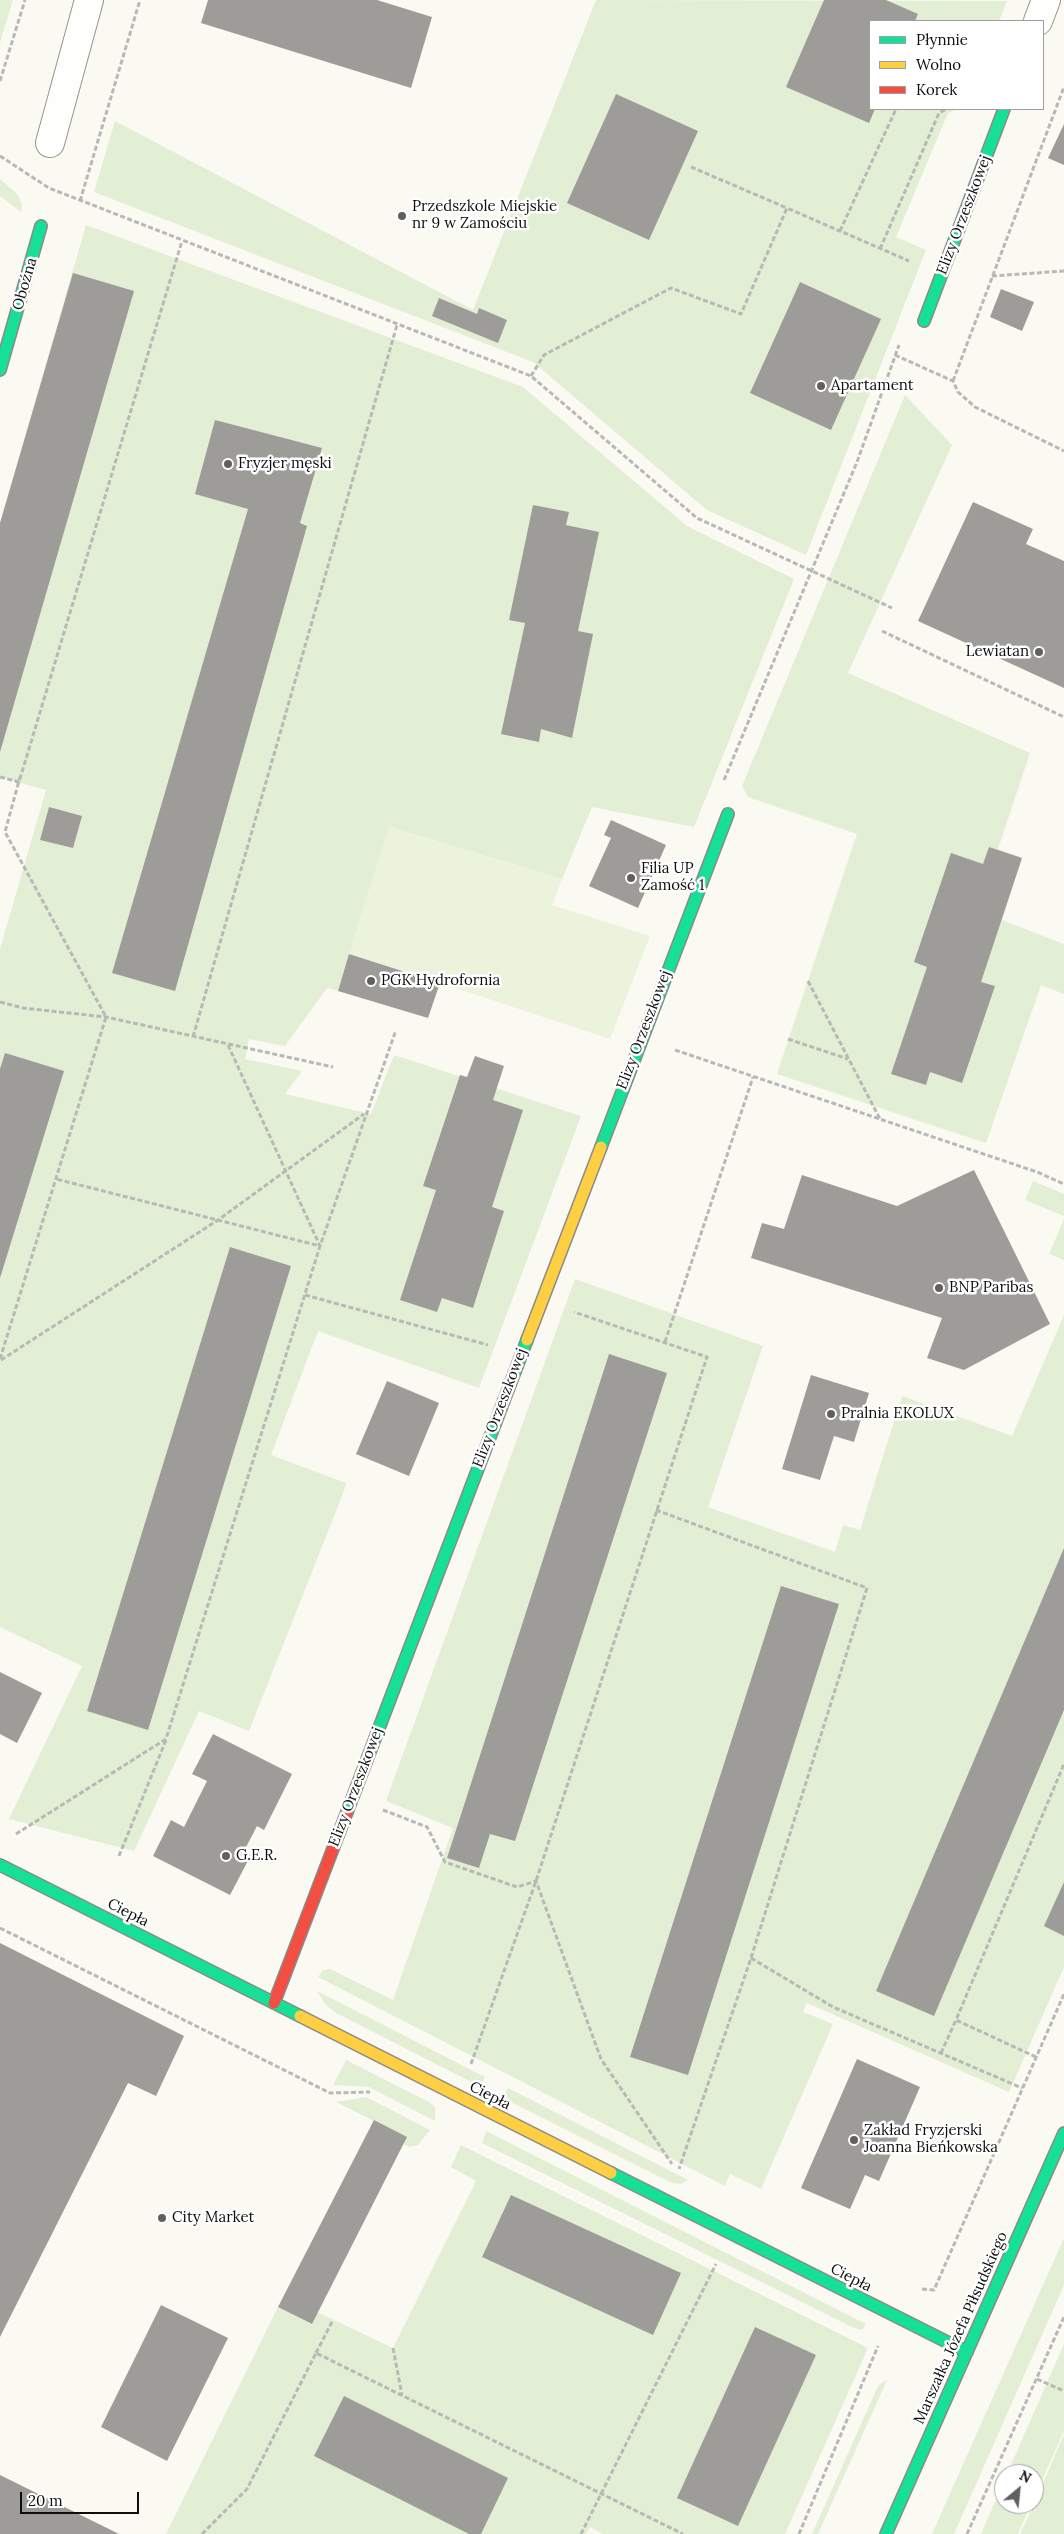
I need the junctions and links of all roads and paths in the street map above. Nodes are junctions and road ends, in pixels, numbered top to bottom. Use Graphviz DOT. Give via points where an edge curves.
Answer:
graph roads {
  1 [pos="25,0"];
  2 [pos="89,0"];
  3 [pos="140,0"];
  4 [pos="1046,0"];
  5 [pos="1038,20"];
  6 [pos="0,81"];
  7 [pos="1064,86"];
  8 [pos="896,110"];
  9 [pos="944,110"];
  10 [pos="1004,110"];
  11 [pos="50,143"];
  12 [pos="0,156"];
  13 [pos="691,167"];
  14 [pos="80,201"];
  15 [pos="787,208"];
  16 [pos="41,226"];
  17 [pos="840,231"];
  18 [pos="182,241"];
  19 [pos="880,249"];
  20 [pos="913,263"];
  21 [pos="1064,271"];
  22 [pos="992,276"];
  23 [pos="924,321"];
  24 [pos="397,325"];
  25 [pos="902,337"];
  26 [pos="895,355"];
  27 [pos="0,370"];
  28 [pos="531,376"];
  29 [pos="953,381"];
  30 [pos="1064,450"];
  31 [pos="811,572"];
  32 [pos="892,608"];
  33 [pos="882,631"];
  34 [pos="1064,717"];
  35 [pos="0,777"];
  36 [pos="20,777"];
  37 [pos="728,814"];
  38 [pos="808,981"];
  39 [pos="0,1002"];
  40 [pos="106,1017"];
  41 [pos="396,1030"];
  42 [pos="193,1038"];
  43 [pos="641,1038"];
  44 [pos="788,1039"];
  45 [pos="228,1045"];
  46 [pos="848,1060"];
  47 [pos="333,1067"];
  48 [pos="753,1077"];
  49 [pos="365,1113"];
  50 [pos="880,1120"];
  51 [pos="286,1172"];
  52 [pos="56,1179"];
  53 [pos="1064,1184"];
  54 [pos="218,1220"];
  55 [pos="320,1246"];
  56 [pos="305,1295"];
  57 [pos="541,1301"];
  58 [pos="665,1342"];
  59 [pos="494,1346"];
  60 [pos="0,1359"];
  61 [pos="656,1510"];
  62 [pos="166,1739"];
  63 [pos="1064,1764"];
  64 [pos="353,1798"];
  65 [pos="15,1835"];
  66 [pos="119,1856"];
  67 [pos="0,1865"];
  68 [pos="536,1881"];
  69 [pos="0,1928"];
  70 [pos="751,1958"];
  71 [pos="1064,1994"];
  72 [pos="274,2003"];
  73 [pos="956,2020"];
  74 [pos="941,2053"];
  75 [pos="1036,2057"];
  76 [pos="471,2065"];
  77 [pos="1022,2088"];
  78 [pos="376,2095"];
  79 [pos="1064,2133"];
  80 [pos="716,2263"];
  81 [pos="918,2288"];
  82 [pos="1064,2317"];
  83 [pos="333,2320"];
  84 [pos="879,2344"];
  85 [pos="392,2348"];
  86 [pos="967,2352"];
  87 [pos="316,2354"];
  88 [pos="1037,2379"];
  89 [pos="1064,2391"];
  90 [pos="402,2395"];
  91 [pos="602,2494"];
  92 [pos="202,2534"];
  93 [pos="582,2534"];
  94 [pos="683,2534"];
  95 [pos="798,2534"];
  96 [pos="886,2534"];
  97 [pos="967,2534"];
  1 -- 6 [label="path"];
  2 -- 11 [label="street"];
  3 -- 14 [label="path"];
  4 -- 5 [label="street"];
  7 -- 22 [label="path"];
  8 -- 17 [label="path"];
  9 -- 19 [label="path" via="939,113"];
  10 -- 23 [label="street, Elizy Orzeszkowej"];
  12 -- 14 [label="path" via="49,188"];
  13 -- 15 [label="path"];
  14 -- 18 [label="path"];
  15 -- 17 [label="path"];
  15 -- 28 [label="path" via="741,314 671,288 544,355"];
  16 -- 27 [label="street, Oboźna"];
  17 -- 19 [label="path"];
  18 -- 24 [label="path"];
  18 -- 36 [label="path"];
  19 -- 20 [label="path"];
  21 -- 22 [label="path"];
  22 -- 29 [label="path"];
  24 -- 28 [label="path"];
  24 -- 42 [label="path"];
  25 -- 26 [label="path"];
  26 -- 29 [label="path"];
  26 -- 31 [label="path" via="857,462"];
  28 -- 31 [label="path" via="697,518"];
  29 -- 30 [label="path" via="958,392 976,407"];
  31 -- 32 [label="path"];
  33 -- 34 [label="path"];
  35 -- 36 [label="path" via="19,782"];
  36 -- 40 [label="path" via="5,832"];
  37 -- 43 [label="street, Elizy Orzeszkowej"];
  38 -- 46 [label="path"];
  39 -- 40 [label="path" via="23,1008"];
  40 -- 42 [label="path"];
  40 -- 52 [label="path"];
  41 -- 49 [label="path"];
  42 -- 45 [label="path"];
  43 -- 48 [label="path"];
  43 -- 57 [label="street, Elizy Orzeszkowej"];
  44 -- 46 [label="path"];
  45 -- 47 [label="path"];
  45 -- 51 [label="path"];
  46 -- 50 [label="path"];
  48 -- 50 [label="path"];
  48 -- 58 [label="path"];
  49 -- 51 [label="path"];
  49 -- 55 [label="path"];
  50 -- 53 [label="path"];
  51 -- 54 [label="path"];
  51 -- 55 [label="path"];
  52 -- 54 [label="path"];
  52 -- 60 [label="path"];
  54 -- 55 [label="path"];
  54 -- 60 [label="path"];
  55 -- 56 [label="path"];
  56 -- 59 [label="path"];
  56 -- 62 [label="path"];
  57 -- 58 [label="path"];
  57 -- 64 [label="street, Elizy Orzeszkowej"];
  58 -- 61 [label="path" via="707,1357"];
  61 -- 68 [label="path"];
  61 -- 70 [label="path" via="867,1588"];
  62 -- 65 [label="path"];
  62 -- 66 [label="path"];
  63 -- 73 [label="path"];
  64 -- 68 [label="path" via="426,1827 445,1862 517,1887"];
  64 -- 72 [label="street, Elizy Orzeszkowej"];
  67 -- 72 [label="street, Ciepła"];
  68 -- 70 [label="path" via="601,2060 678,2172"];
  68 -- 76 [label="path"];
  69 -- 78 [label="path" via="330,2092 368,2091"];
  70 -- 74 [label="path" via="833,2007"];
  71 -- 75 [label="path"];
  72 -- 86 [label="street, Ciepła"];
  73 -- 74 [label="path"];
  73 -- 75 [label="path"];
  74 -- 77 [label="path"];
  75 -- 77 [label="path"];
  77 -- 81 [label="path" via="934,2290"];
  79 -- 86 [label="street, Marszałka Józefa Piłsudskiego"];
  80 -- 91 [label="path"];
  82 -- 88 [label="path"];
  83 -- 87 [label="path"];
  84 -- 95 [label="path"];
  85 -- 90 [label="path"];
  86 -- 96 [label="street, Marszałka Józefa Piłsudskiego"];
  87 -- 90 [label="path"];
  87 -- 92 [label="path" via="247,2489"];
  88 -- 89 [label="path"];
  88 -- 97 [label="path"];
  90 -- 91 [label="path"];
  91 -- 93 [label="path"];
  91 -- 94 [label="path"];
}
